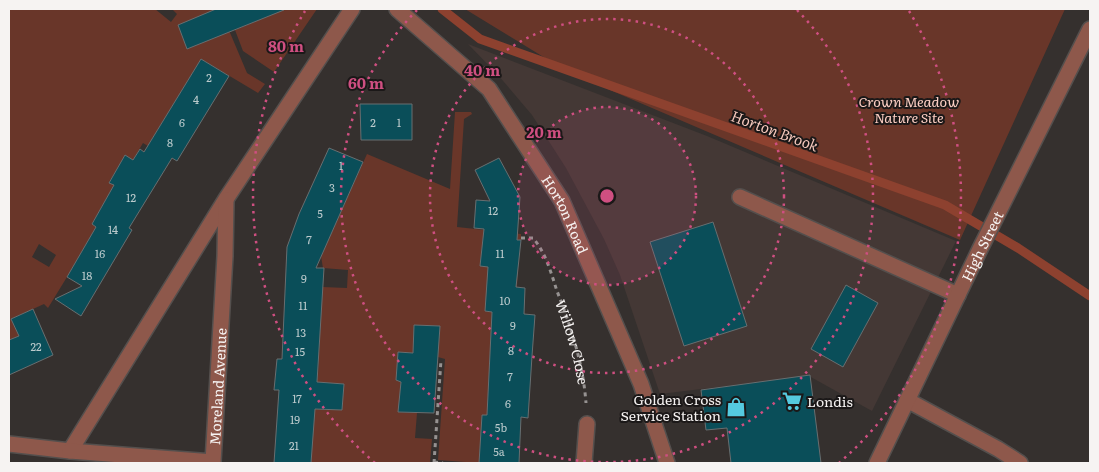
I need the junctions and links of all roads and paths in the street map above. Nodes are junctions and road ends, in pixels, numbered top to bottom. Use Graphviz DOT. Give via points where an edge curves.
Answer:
graph roads {
  1 [pos="352,9"];
  2 [pos="397,9"];
  3 [pos="1090,29"];
  4 [pos="740,197"];
  5 [pos="226,199"];
  6 [pos="521,238"];
  7 [pos="958,295"];
  8 [pos="441,360"];
  9 [pos="907,400"];
  10 [pos="588,424"];
  11 [pos="9,444"];
  12 [pos="70,451"];
  13 [pos="213,463"];
  14 [pos="434,463"];
  15 [pos="443,463"];
  16 [pos="584,463"];
  17 [pos="667,463"];
  18 [pos="877,463"];
  19 [pos="1020,463"];
  1 -- 5 [label="street"];
  2 -- 17 [label="street, Horton Road" via="489,89 562,201 641,384"];
  3 -- 7 [label="street, High Street"];
  4 -- 7 [label="street"];
  5 -- 12 [label="street"];
  5 -- 13 [label="street, Moreland Avenue"];
  6 -- 10 [label="path, Willow Close" via="533,238 538,244 573,333"];
  7 -- 9 [label="street, High Street"];
  8 -- 14 [label="path"];
  9 -- 18 [label="street, High Street"];
  9 -- 19 [label="street"];
  10 -- 16 [label="street"];
  11 -- 12 [label="street, Moreland Avenue"];
  12 -- 13 [label="street, Moreland Avenue"];
  14 -- 15 [label="path"];
}
